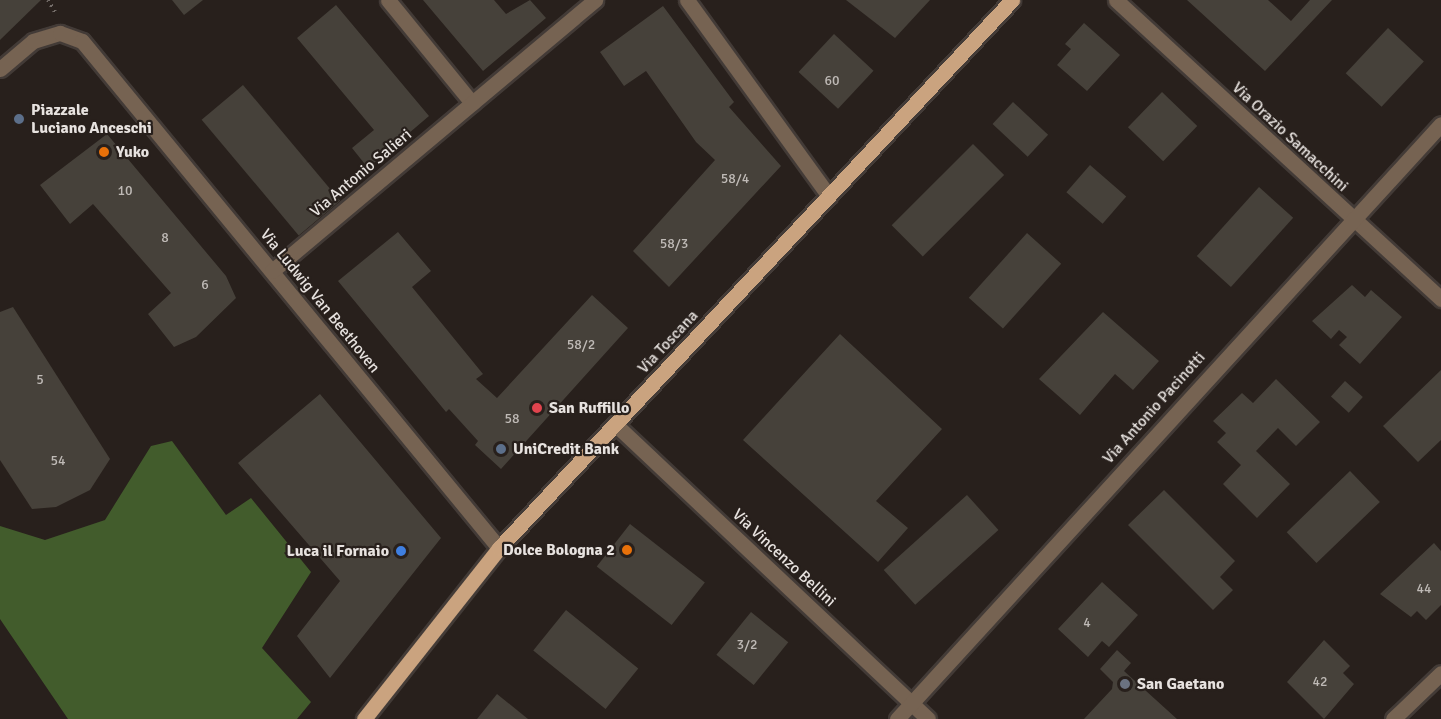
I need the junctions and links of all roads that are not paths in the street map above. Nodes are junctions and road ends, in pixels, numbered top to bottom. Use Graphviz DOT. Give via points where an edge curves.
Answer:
graph roads {
  1 [pos="388,0"];
  2 [pos="594,0"];
  3 [pos="687,0"];
  4 [pos="1012,0"];
  5 [pos="1116,0"];
  6 [pos="0,69"];
  7 [pos="472,103"];
  8 [pos="1441,124"];
  9 [pos="829,196"];
  10 [pos="1351,218"];
  11 [pos="272,271"];
  12 [pos="1441,299"];
  13 [pos="615,424"];
  14 [pos="499,548"];
  15 [pos="1441,673"];
  16 [pos="910,702"];
  17 [pos="363,719"];
  18 [pos="897,719"];
  19 [pos="928,719"];
  20 [pos="1393,719"];
  1 -- 7 [label="street"];
  2 -- 7 [label="street, Via Antonio Salieri"];
  3 -- 9 [label="street"];
  4 -- 9 [label="main road, Via Toscana"];
  5 -- 10 [label="street, Via Orazio Samacchini"];
  6 -- 11 [label="street, Via Ludwig Van Beethoven" via="33,41 60,33 82,41"];
  7 -- 11 [label="street, Via Antonio Salieri"];
  8 -- 10 [label="street, Via Antonio Pacinotti"];
  9 -- 13 [label="main road, Via Toscana"];
  10 -- 12 [label="street, Via Orazio Samacchini"];
  10 -- 16 [label="street, Via Antonio Pacinotti"];
  11 -- 14 [label="street, Via Ludwig Van Beethoven"];
  13 -- 14 [label="main road, Via Toscana"];
  13 -- 16 [label="street, Via Vincenzo Bellini"];
  14 -- 17 [label="main road, Via Toscana"];
  15 -- 20 [label="street"];
  16 -- 18 [label="street, Via Antonio Pacinotti"];
  16 -- 19 [label="street, Via Vincenzo Bellini"];
}
